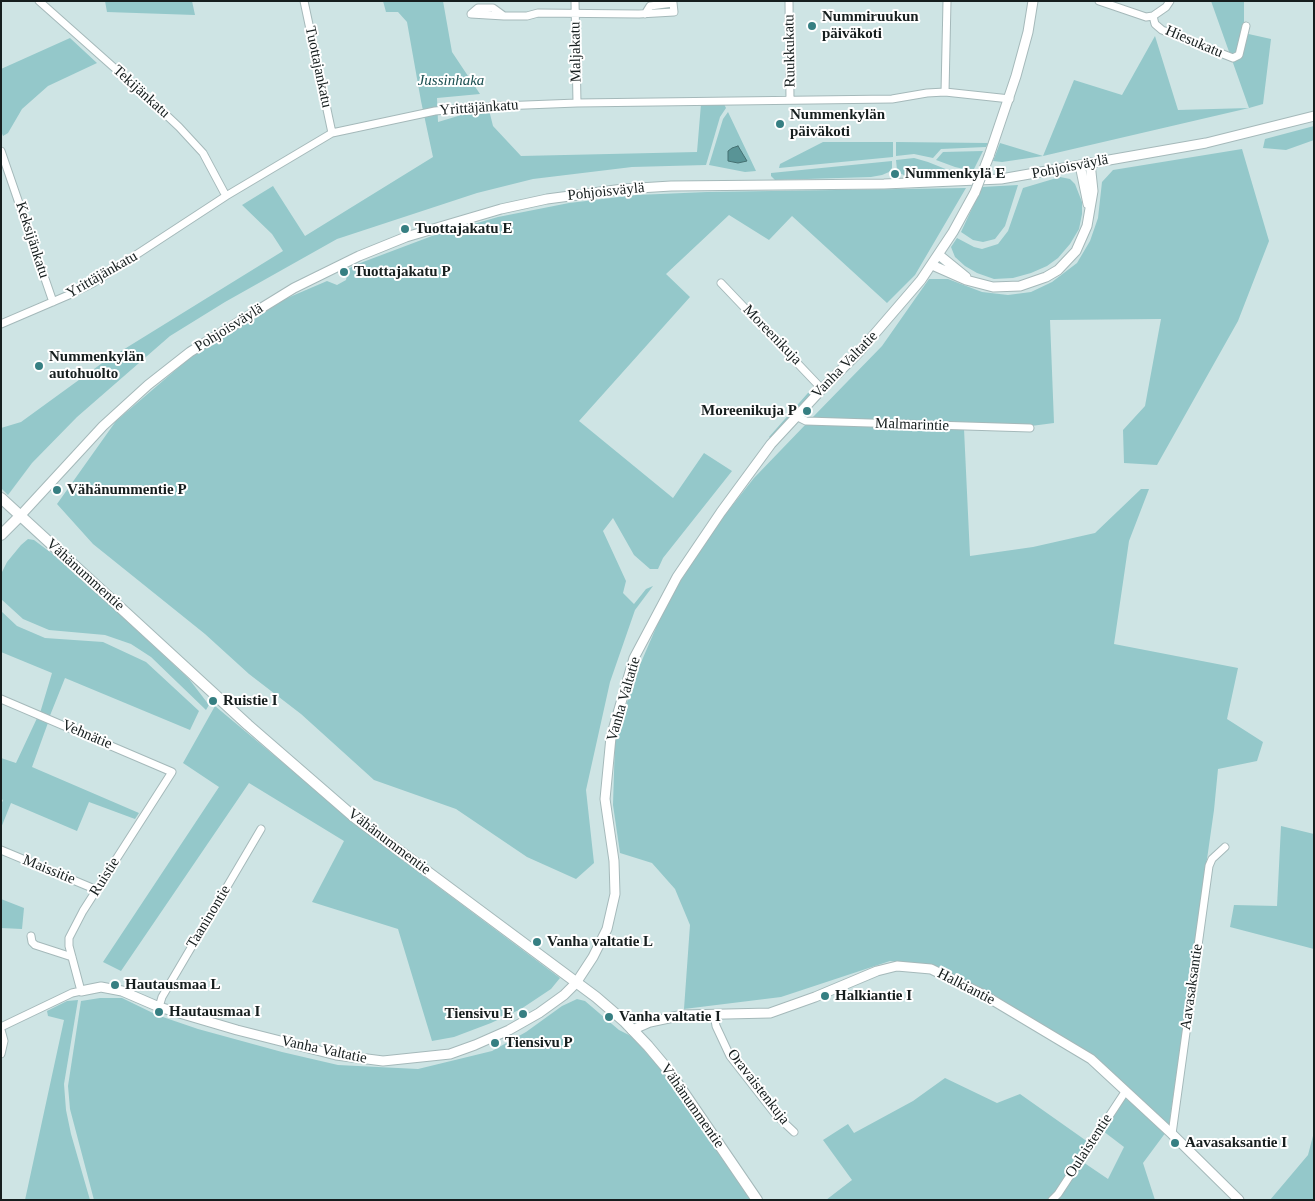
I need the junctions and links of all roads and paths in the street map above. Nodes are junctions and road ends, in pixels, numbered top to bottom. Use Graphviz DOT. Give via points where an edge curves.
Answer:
graph roads {
  1 [pos="39,1"];
  2 [pos="304,1"];
  3 [pos="575,1"];
  4 [pos="789,1"];
  5 [pos="947,1"];
  6 [pos="1033,1"];
  7 [pos="1099,1"];
  8 [pos="1170,1"];
  9 [pos="575,13"];
  10 [pos="645,14"];
  11 [pos="504,16"];
  12 [pos="1153,16"];
  13 [pos="1246,26"];
  14 [pos="945,92"];
  15 [pos="1010,99"];
  16 [pos="790,100"];
  17 [pos="577,103"];
  18 [pos="1314,116"];
  19 [pos="332,133"];
  20 [pos="1,150"];
  21 [pos="1090,163"];
  22 [pos="1080,165"];
  23 [pos="226,196"];
  24 [pos="1088,219"];
  25 [pos="939,255"];
  26 [pos="932,265"];
  27 [pos="721,282"];
  28 [pos="979,284"];
  29 [pos="53,302"];
  30 [pos="1,324"];
  31 [pos="822,389"];
  32 [pos="796,416"];
  33 [pos="1030,428"];
  34 [pos="1,498"];
  35 [pos="20,516"];
  36 [pos="1,534"];
  37 [pos="1,699"];
  38 [pos="172,772"];
  39 [pos="261,829"];
  40 [pos="1225,847"];
  41 [pos="1,850"];
  42 [pos="97,890"];
  43 [pos="31,936"];
  44 [pos="72,956"];
  45 [pos="576,983"];
  46 [pos="81,990"];
  47 [pos="159,1007"];
  48 [pos="714,1014"];
  49 [pos="1,1026"];
  50 [pos="1,1030"];
  51 [pos="632,1030"];
  52 [pos="1,1054"];
  53 [pos="1125,1092"];
  54 [pos="794,1132"];
  55 [pos="1172,1134"];
  56 [pos="756,1200"];
  57 [pos="1052,1200"];
  58 [pos="1239,1200"];
  1 -- 23 [label="street, Tekijänkatu" via="179,127 202,153"];
  2 -- 19 [label="street, Tuottajankatu"];
  3 -- 9 [label="street, Maljakatu"];
  4 -- 16 [label="street, Ruukkukatu"];
  5 -- 14 [label="street"];
  6 -- 15 [label="street, Vanha Valtatie"];
  7 -- 12 [label="street, Hiesukatu" via="1146,17"];
  8 -- 12 [label="street, Hiesukatu"];
  9 -- 10 [label="street"];
  9 -- 11 [label="street"];
  9 -- 17 [label="street, Maljakatu"];
  12 -- 13 [label="street, Hiesukatu" via="1155,24 1162,30 1233,58 1239,55"];
  14 -- 15 [label="street, Yrittäjänkatu"];
  14 -- 16 [label="street, Yrittäjänkatu" via="892,100"];
  15 -- 25 [label="street, Vanha Valtatie, bridge" via="975,192"];
  16 -- 17 [label="street, Yrittäjänkatu"];
  17 -- 19 [label="street, Yrittäjänkatu" via="440,110"];
  18 -- 21 [label="street, Pohjoisväylä" via="1206,143"];
  19 -- 23 [label="street, Yrittäjänkatu"];
  20 -- 29 [label="street, Keksijänkatu"];
  21 -- 22 [label="street, Pohjoisväylä"];
  21 -- 24 [label="street" via="1093,191"];
  22 -- 24 [label="street"];
  22 -- 35 [label="street, Pohjoisväylä" via="1016,177 965,182 623,189 501,209 406,237 294,288 190,352 103,426"];
  23 -- 29 [label="street, Yrittäjänkatu" via="92,283"];
  24 -- 28 [label="street" via="1076,251 1046,277 1020,286"];
  25 -- 26 [label="street, Vanha Valtatie"];
  25 -- 28 [label="street" via="962,275"];
  26 -- 28 [label="street"];
  26 -- 31 [label="street, Vanha Valtatie" via="907,298"];
  27 -- 31 [label="street, Moreenikuja"];
  29 -- 30 [label="street, Yrittäjänkatu"];
  31 -- 32 [label="street, Vanha Valtatie"];
  32 -- 33 [label="street, Malmarintie" via="806,421"];
  32 -- 45 [label="street, Vanha Valtatie" via="771,444 677,577 634,658 611,736 605,799 615,894 607,928"];
  34 -- 35 [label="main road, Vähänummentie"];
  35 -- 36 [label="main road, Pohjoisväylä"];
  35 -- 45 [label="main road, Vähänummentie" via="248,725 354,817"];
  37 -- 38 [label="street, Vehnätie"];
  38 -- 42 [label="street, Ruistie"];
  39 -- 47 [label="street, Taaninontie"];
  40 -- 55 [label="street, Aavasaksantie" via="1209,866"];
  41 -- 42 [label="street, Maissitie"];
  42 -- 44 [label="street, Ruistie" via="69,938"];
  43 -- 44 [label="street" via="35,945"];
  44 -- 46 [label="street, Ruistie"];
  45 -- 47 [label="street, Vanha Valtatie" via="540,1013 492,1038 450,1054 383,1061 336,1055"];
  45 -- 51 [label="main road, Vähänummentie"];
  46 -- 47 [label="street, Vanha Valtatie" via="122,991"];
  46 -- 49 [label="street"];
  48 -- 51 [label="street, Halkiantie" via="683,1015 643,1024"];
  48 -- 53 [label="street, Halkiantie" via="770,1013 877,971 897,966 931,969 984,995 1091,1059"];
  48 -- 54 [label="street, Oravaistenkuja" via="730,1056 776,1115"];
  50 -- 52 [label="street" via="4,1041"];
  51 -- 56 [label="main road, Vähänummentie" via="669,1071"];
  53 -- 55 [label="street, Halkiantie"];
  53 -- 57 [label="street, Oulaistentie"];
  55 -- 58 [label="street, Halkiantie"];
}
